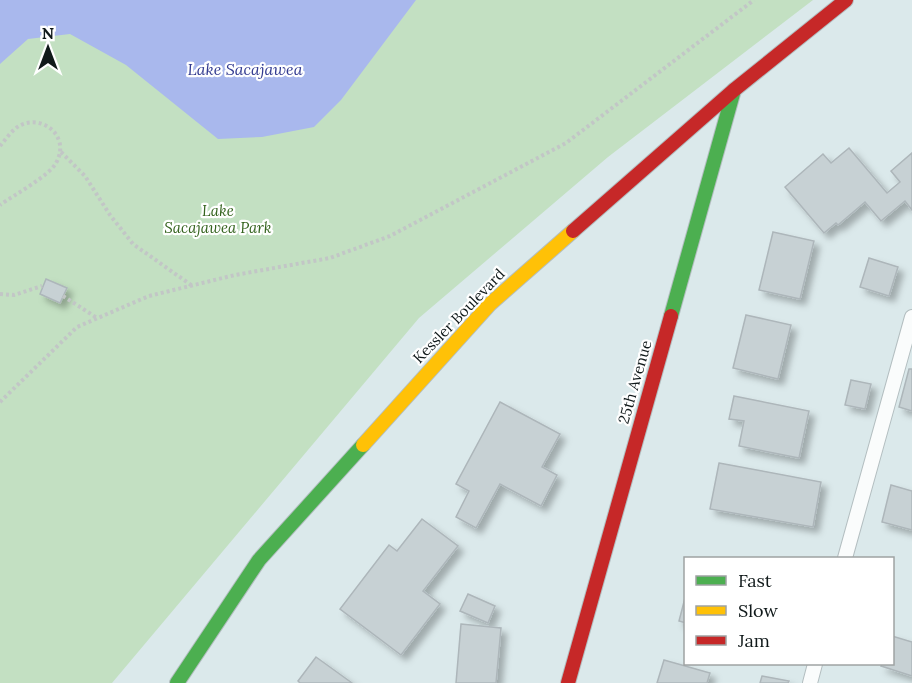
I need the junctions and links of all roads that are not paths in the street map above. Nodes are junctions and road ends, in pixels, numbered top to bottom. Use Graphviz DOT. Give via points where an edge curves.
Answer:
graph roads {
  1 [pos="846,0"];
  2 [pos="734,90"];
  3 [pos="912,317"];
  4 [pos="845,557"];
  5 [pos="814,665"];
  6 [pos="177,683"];
  7 [pos="568,683"];
  8 [pos="810,683"];
  1 -- 2 [label="street, Kessler Boulevard"];
  2 -- 6 [label="street, Kessler Boulevard" via="490,304 259,560"];
  2 -- 7 [label="street, 25th Avenue"];
  3 -- 4 [label="lane"];
  5 -- 8 [label="lane"];
}
